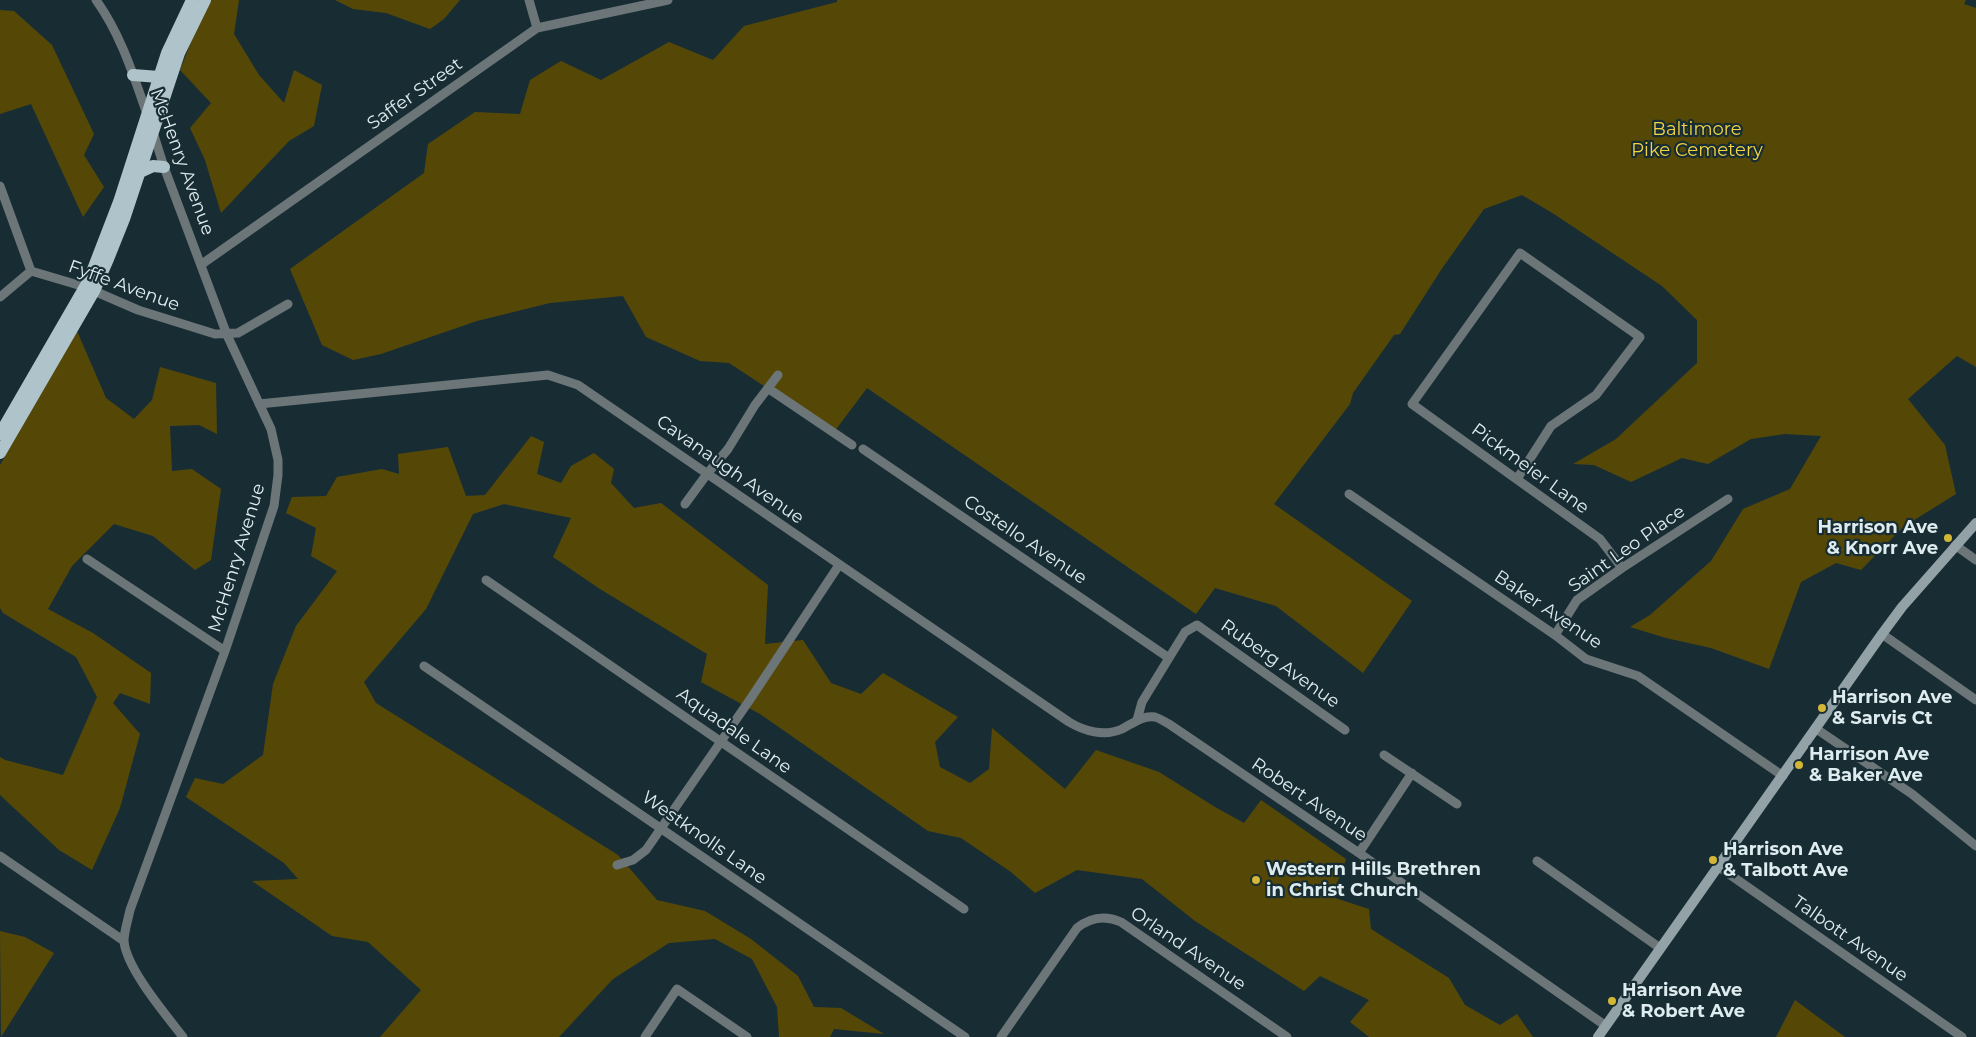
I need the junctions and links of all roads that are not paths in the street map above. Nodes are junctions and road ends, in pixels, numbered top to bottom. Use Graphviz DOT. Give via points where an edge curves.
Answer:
graph roads {
  1 [pos="96,0"];
  2 [pos="192,0"];
  3 [pos="205,0"];
  4 [pos="529,0"];
  5 [pos="668,0"];
  6 [pos="537,28"];
  7 [pos="133,75"];
  8 [pos="159,77"];
  9 [pos="147,113"];
  10 [pos="153,131"];
  11 [pos="164,167"];
  12 [pos="140,172"];
  13 [pos="0,186"];
  14 [pos="202,264"];
  15 [pos="31,271"];
  16 [pos="89,289"];
  17 [pos="0,297"];
  18 [pos="288,304"];
  19 [pos="227,335"];
  20 [pos="778,375"];
  21 [pos="769,389"];
  22 [pos="259,404"];
  23 [pos="0,434"];
  24 [pos="852,445"];
  25 [pos="863,449"];
  26 [pos="0,453"];
  27 [pos="707,474"];
  28 [pos="1517,479"];
  29 [pos="1349,494"];
  30 [pos="1728,499"];
  31 [pos="685,504"];
  32 [pos="1976,523"];
  33 [pos="1955,545"];
  34 [pos="87,559"];
  35 [pos="1976,560"];
  36 [pos="839,565"];
  37 [pos="1622,568"];
  38 [pos="486,580"];
  39 [pos="1882,634"];
  40 [pos="1554,635"];
  41 [pos="225,651"];
  42 [pos="1169,658"];
  43 [pos="424,666"];
  44 [pos="1976,700"];
  45 [pos="1137,720"];
  46 [pos="1816,728"];
  47 [pos="1345,730"];
  48 [pos="721,741"];
  49 [pos="1384,754"];
  50 [pos="1412,773"];
  51 [pos="1783,776"];
  52 [pos="1457,804"];
  53 [pos="661,828"];
  54 [pos="1976,846"];
  55 [pos="1359,853"];
  56 [pos="0,856"];
  57 [pos="1537,861"];
  58 [pos="616,865"];
  59 [pos="1719,867"];
  60 [pos="964,909"];
  61 [pos="124,942"];
  62 [pos="1660,948"];
  63 [pos="1606,1026"];
  64 [pos="183,1037"];
  65 [pos="645,1037"];
  66 [pos="747,1037"];
  67 [pos="964,1037"];
  68 [pos="1001,1037"];
  69 [pos="1286,1037"];
  70 [pos="1598,1037"];
  71 [pos="1962,1037"];
  1 -- 7 [label="street, McHenry Avenue" via="108,16"];
  2 -- 8 [label="main road"];
  3 -- 10 [label="main road" via="180,53"];
  4 -- 6 [label="street"];
  5 -- 6 [label="street, Saffer Street"];
  6 -- 14 [label="street, Saffer Street"];
  7 -- 8 [label="main road"];
  7 -- 9 [label="street, McHenry Avenue"];
  8 -- 9 [label="main road"];
  9 -- 10 [label="street, McHenry Avenue"];
  9 -- 16 [label="main road"];
  10 -- 11 [label="street, McHenry Avenue"];
  10 -- 12 [label="main road"];
  11 -- 12 [label="main road" via="153,166"];
  11 -- 14 [label="street, McHenry Avenue"];
  12 -- 16 [label="main road" via="121,227"];
  13 -- 15 [label="street"];
  14 -- 19 [label="street, McHenry Avenue"];
  15 -- 16 [label="street, Fyffe Avenue"];
  15 -- 17 [label="street"];
  16 -- 19 [label="street, Fyffe Avenue" via="138,310 202,331"];
  16 -- 23 [label="main road"];
  16 -- 26 [label="main road"];
  18 -- 19 [label="street, Fyffe Avenue" via="242,332"];
  19 -- 22 [label="street, McHenry Avenue"];
  20 -- 21 [label="street"];
  21 -- 24 [label="street"];
  21 -- 27 [label="street"];
  22 -- 27 [label="street, Cavanaugh Avenue" via="548,375 578,385"];
  22 -- 41 [label="street, McHenry Avenue" via="275,444 277,491"];
  25 -- 42 [label="street, Costello Avenue"];
  27 -- 31 [label="street"];
  27 -- 36 [label="street, Cavanaugh Avenue"];
  28 -- 28 [label="street, Pickmeier Lane" via="1550,426 1596,395 1640,338 1520,253 1412,404"];
  28 -- 37 [label="street, Pickmeier Lane" via="1600,539"];
  29 -- 40 [label="street, Baker Avenue"];
  30 -- 37 [label="street, Saint Leo Place"];
  32 -- 33 [label="main road"];
  33 -- 35 [label="street"];
  33 -- 39 [label="main road"];
  34 -- 41 [label="street"];
  36 -- 45 [label="street, Cavanaugh Avenue" via="1079,728 1110,732 1121,730"];
  36 -- 48 [label="street"];
  37 -- 40 [label="street, Saint Leo Place" via="1577,600"];
  38 -- 48 [label="street, Aquadale Lane"];
  39 -- 44 [label="street"];
  39 -- 46 [label="main road"];
  40 -- 51 [label="street, Baker Avenue" via="1586,659 1638,676"];
  41 -- 61 [label="street, McHenry Avenue" via="130,910"];
  42 -- 45 [label="street" via="1142,702"];
  42 -- 47 [label="street, Ruberg Avenue" via="1185,632 1197,625"];
  43 -- 53 [label="street, Westknolls Lane"];
  45 -- 55 [label="street, Robert Avenue" via="1154,717 1169,724"];
  46 -- 51 [label="main road"];
  46 -- 54 [label="street" via="1912,794"];
  48 -- 53 [label="street"];
  48 -- 60 [label="street, Aquadale Lane"];
  49 -- 50 [label="street"];
  50 -- 52 [label="street"];
  50 -- 55 [label="street"];
  51 -- 59 [label="main road"];
  53 -- 58 [label="street" via="640,856"];
  53 -- 67 [label="street, Westknolls Lane"];
  55 -- 63 [label="street, Robert Avenue"];
  56 -- 61 [label="street"];
  57 -- 62 [label="street"];
  59 -- 62 [label="main road"];
  59 -- 71 [label="street, Talbott Avenue"];
  61 -- 64 [label="street" via="145,987"];
  62 -- 63 [label="main road"];
  63 -- 70 [label="main road"];
  65 -- 66 [label="street" via="678,989"];
  68 -- 69 [label="street, Orland Avenue" via="1077,928 1090,920 1106,917 1121,922"];
}
